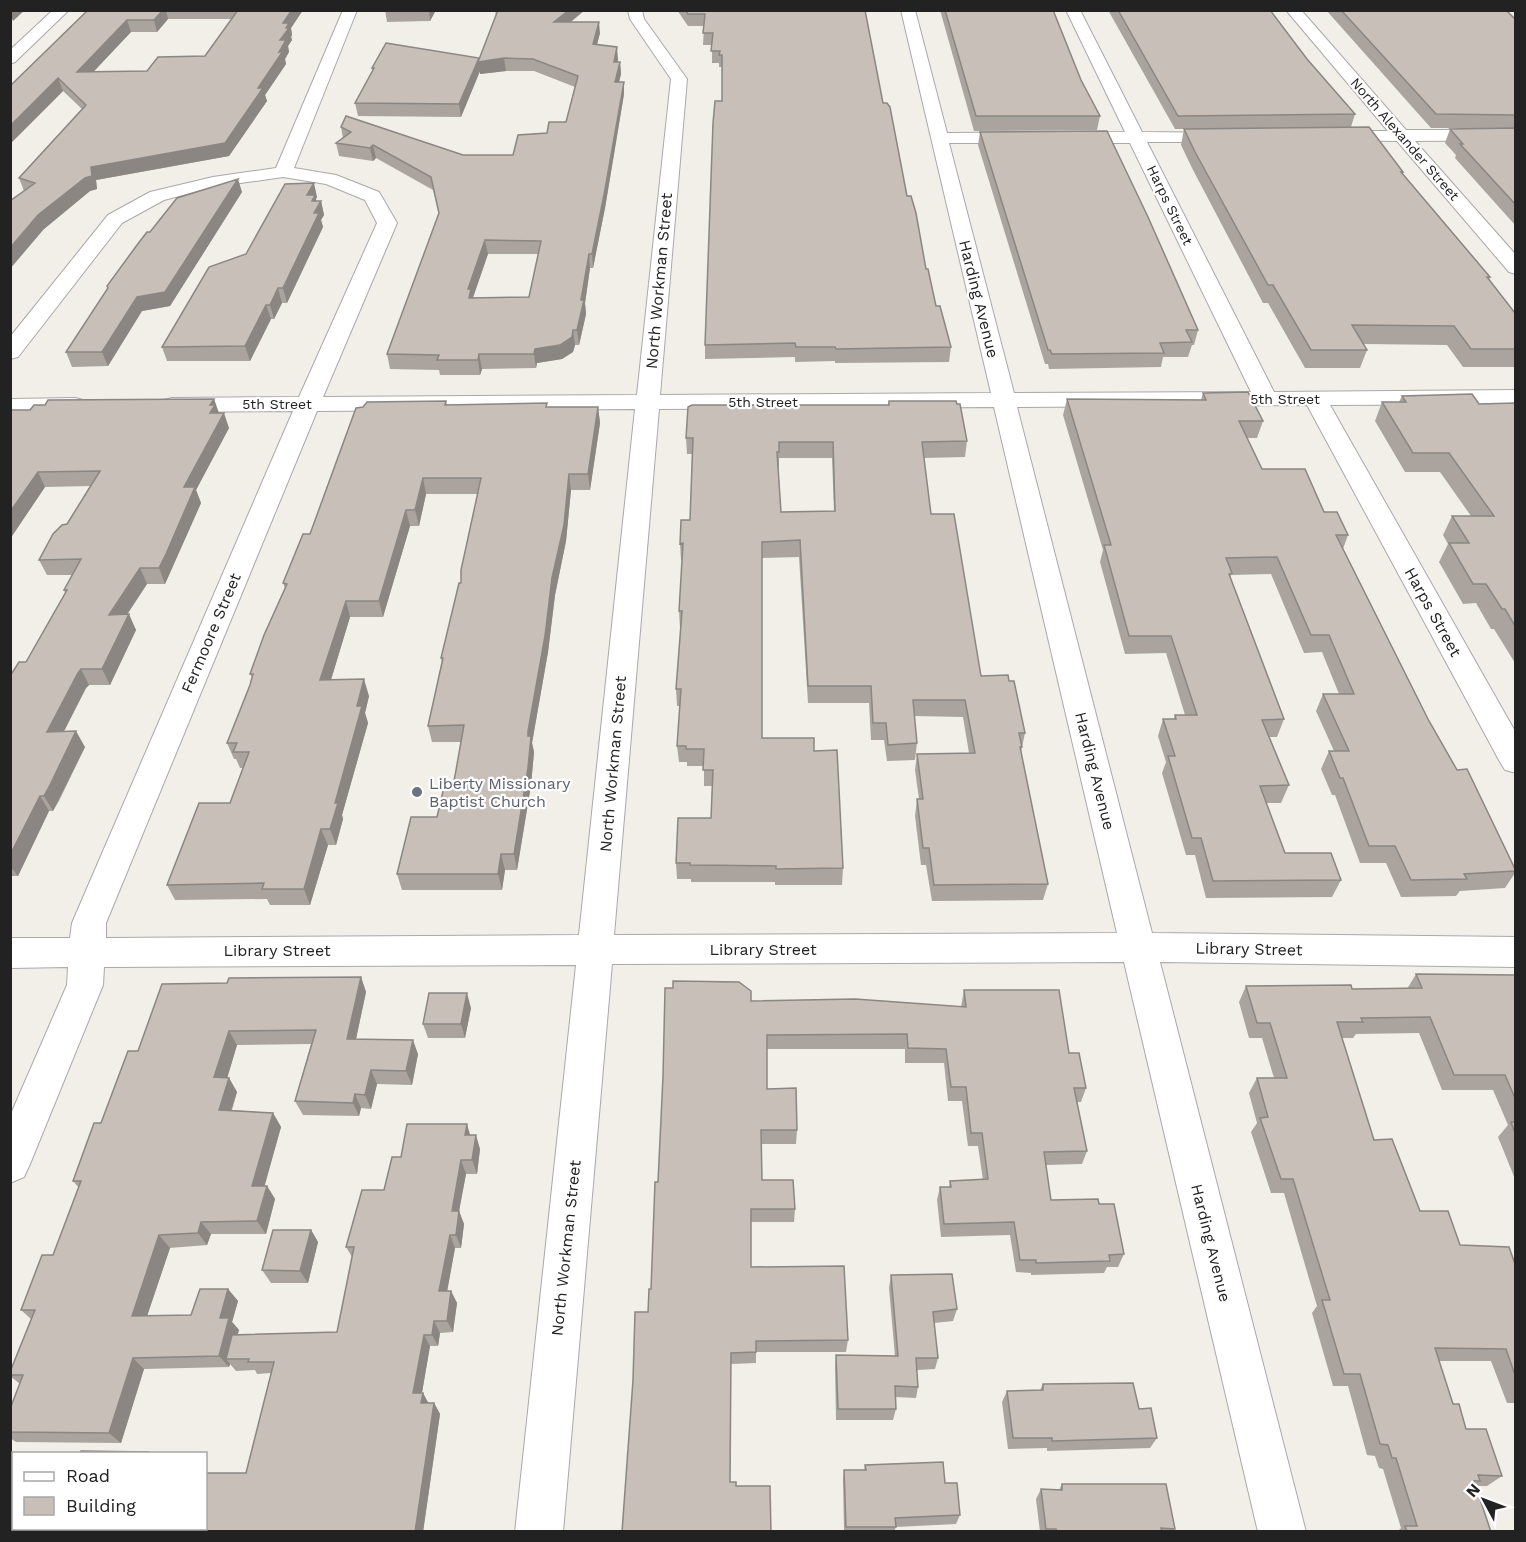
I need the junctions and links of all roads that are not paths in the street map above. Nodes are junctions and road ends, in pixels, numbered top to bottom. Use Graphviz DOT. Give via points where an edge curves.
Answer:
graph roads {
  1 [pos="62,10"];
  2 [pos="350,10"];
  3 [pos="635,10"];
  4 [pos="908,10"];
  5 [pos="1073,10"];
  6 [pos="1293,10"];
  7 [pos="10,59"];
  8 [pos="1515,135"];
  9 [pos="1320,136"];
  10 [pos="1403,136"];
  11 [pos="1236,137"];
  12 [pos="939,138"];
  13 [pos="1136,138"];
  14 [pos="283,172"];
  15 [pos="1515,268"];
  16 [pos="10,352"];
  17 [pos="1515,398"];
  18 [pos="1266,399"];
  19 [pos="1316,399"];
  20 [pos="1003,400"];
  21 [pos="648,402"];
  22 [pos="308,404"];
  23 [pos="103,405"];
  24 [pos="149,405"];
  25 [pos="10,406"];
  26 [pos="1515,762"];
  27 [pos="1138,947"];
  28 [pos="595,950"];
  29 [pos="10,952"];
  30 [pos="87,952"];
  31 [pos="1515,952"];
  32 [pos="10,1164"];
  33 [pos="539,1532"];
  34 [pos="1282,1532"];
  1 -- 7 [label="street"];
  2 -- 14 [label="street"];
  3 -- 21 [label="street, North Workman Street" via="637,19 679,79"];
  4 -- 12 [label="street, Harding Avenue"];
  5 -- 13 [label="street, Harps Street"];
  6 -- 10 [label="street, North Alexander Street"];
  8 -- 10 [label="street"];
  9 -- 10 [label="street"];
  10 -- 15 [label="street, North Alexander Street"];
  11 -- 13 [label="street"];
  12 -- 13 [label="street"];
  12 -- 20 [label="street, Harding Avenue"];
  13 -- 18 [label="street, Harps Street"];
  14 -- 16 [label="street" via="213,182 157,196 115,219"];
  14 -- 22 [label="street, Fermoore Street" via="330,179 372,196 387,223"];
  17 -- 19 [label="street, 5th Street"];
  18 -- 19 [label="street, 5th Street"];
  18 -- 20 [label="street, 5th Street"];
  19 -- 26 [label="street, Harps Street"];
  20 -- 21 [label="street, 5th Street"];
  20 -- 27 [label="street, Harding Avenue"];
  21 -- 22 [label="street, 5th Street"];
  21 -- 28 [label="street, North Workman Street"];
  22 -- 24 [label="street, 5th Street"];
  22 -- 30 [label="street, Fermoore Street" via="89,923"];
  23 -- 25 [label="street"];
  27 -- 28 [label="street, Library Street"];
  27 -- 31 [label="street, Library Street"];
  27 -- 34 [label="street, Harding Avenue"];
  28 -- 30 [label="street, Library Street"];
  28 -- 33 [label="street, North Workman Street"];
  29 -- 30 [label="street, Library Street"];
  30 -- 32 [label="street, Fermoore Street" via="85,985"];
}
